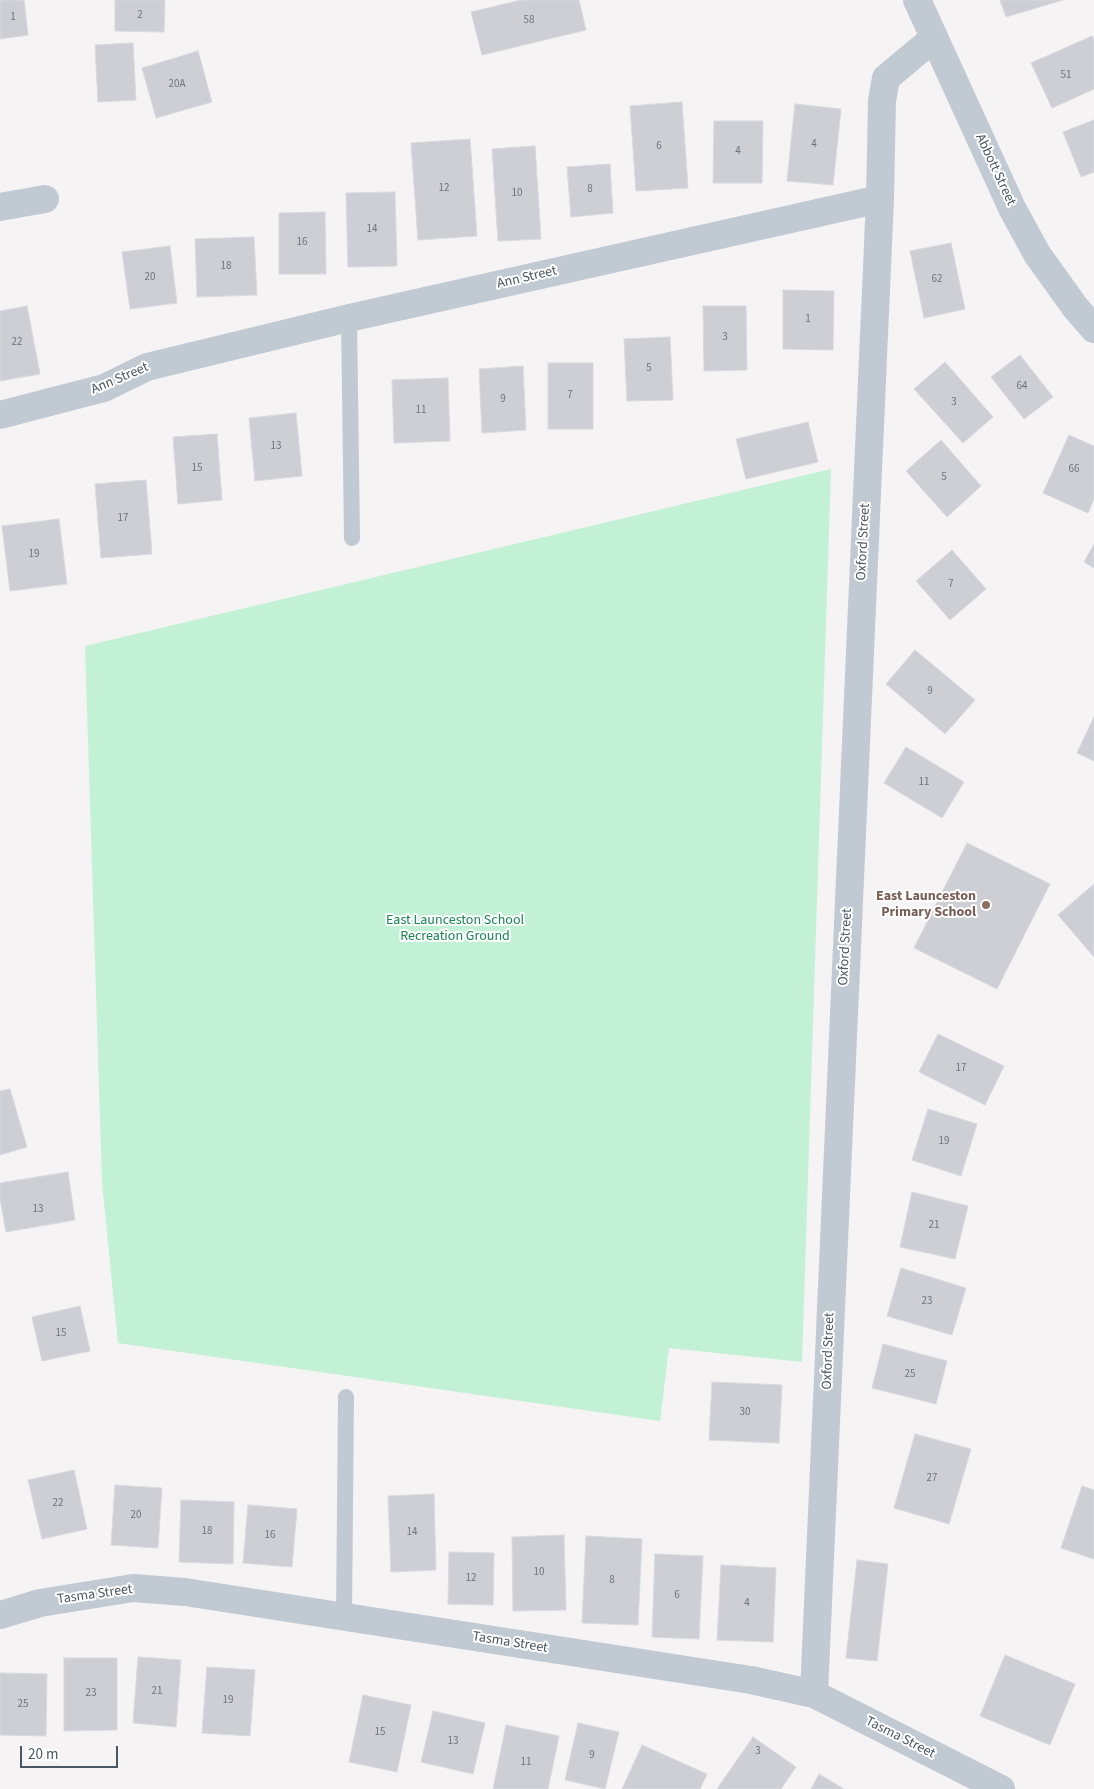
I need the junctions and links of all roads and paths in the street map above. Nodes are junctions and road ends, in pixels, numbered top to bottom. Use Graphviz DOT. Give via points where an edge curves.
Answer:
graph roads {
  1 [pos="916,0"];
  2 [pos="934,38"];
  3 [pos="45,199"];
  4 [pos="880,199"];
  5 [pos="0,207"];
  6 [pos="349,318"];
  7 [pos="1094,328"];
  8 [pos="0,416"];
  9 [pos="352,538"];
  10 [pos="346,1397"];
  11 [pos="0,1615"];
  12 [pos="344,1618"];
  13 [pos="814,1694"];
  14 [pos="1001,1789"];
  1 -- 2 [label="street, Abbott Street"];
  2 -- 4 [label="street" via="886,78 882,101"];
  2 -- 7 [label="street, Abbott Street" via="1016,216 1037,254"];
  3 -- 5 [label="street"];
  4 -- 6 [label="street, Ann Street"];
  4 -- 13 [label="street, Oxford Street"];
  6 -- 8 [label="street, Ann Street" via="147,367 104,388"];
  6 -- 9 [label="lane"];
  10 -- 12 [label="lane"];
  11 -- 12 [label="street, Tasma Street" via="40,1603 133,1588 185,1592"];
  12 -- 13 [label="street, Tasma Street" via="751,1680"];
  13 -- 14 [label="street, Tasma Street"];
}
